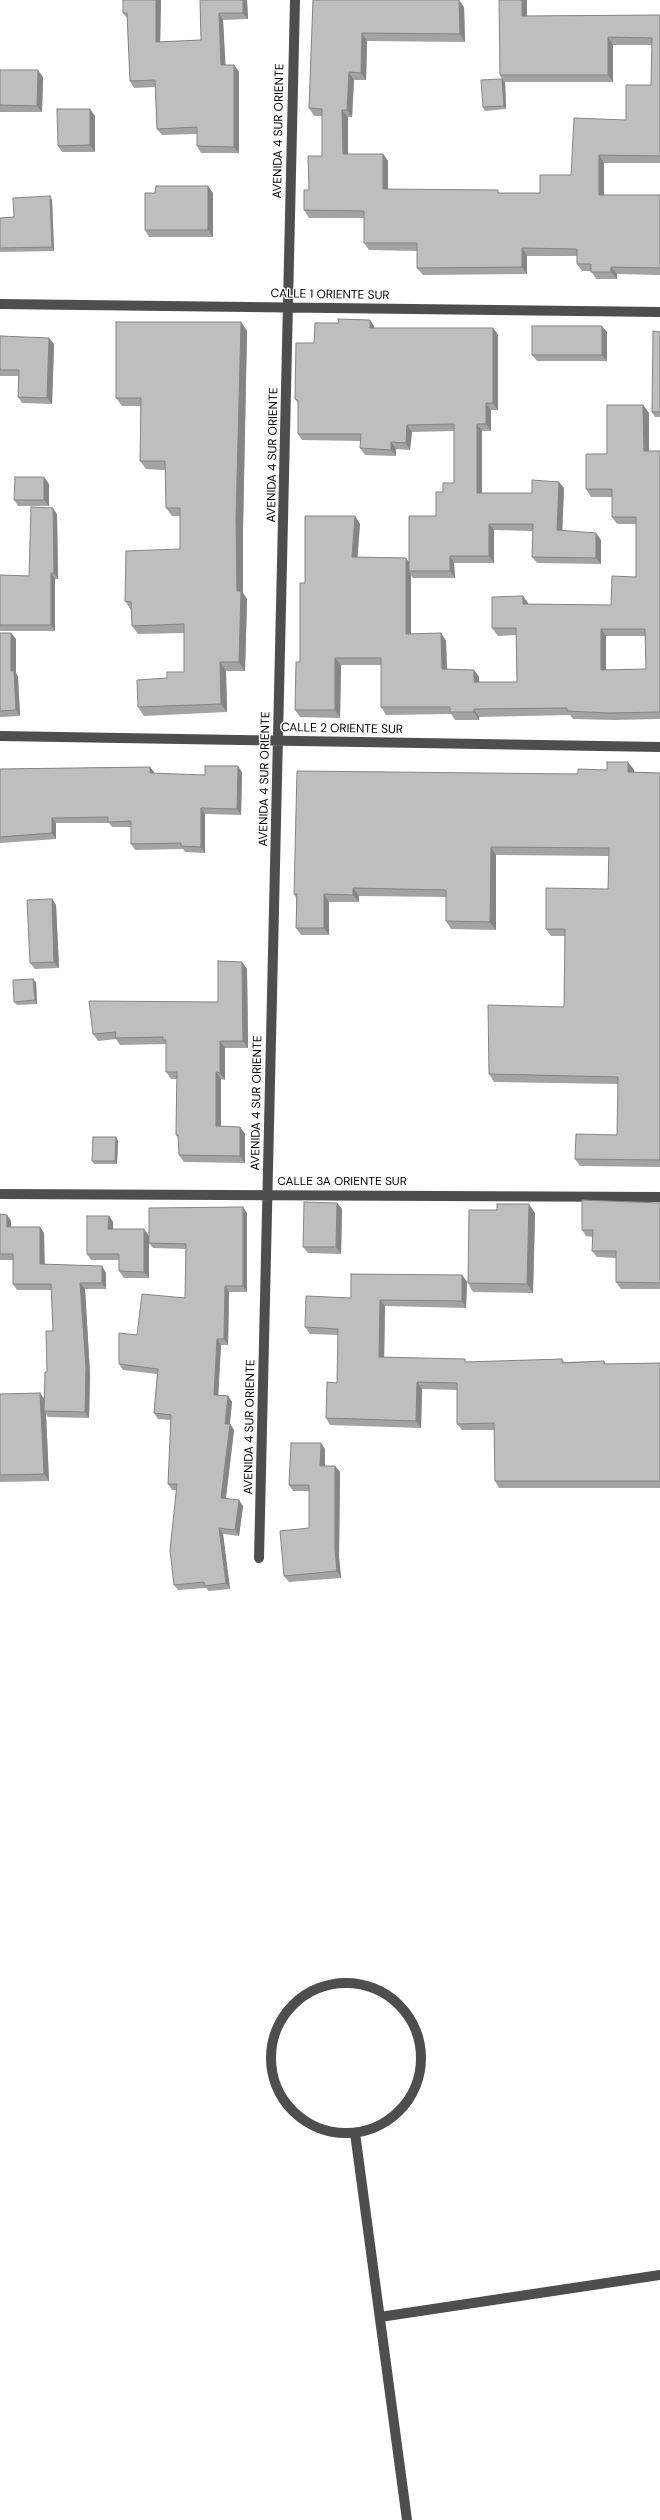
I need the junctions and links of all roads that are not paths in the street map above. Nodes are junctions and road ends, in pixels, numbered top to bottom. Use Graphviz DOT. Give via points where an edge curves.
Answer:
graph roads {
  1 [pos="295,0"];
  2 [pos="0,304"];
  3 [pos="289,308"];
  4 [pos="660,312"];
  5 [pos="0,736"];
  6 [pos="279,741"];
  7 [pos="660,748"];
  8 [pos="0,1194"];
  9 [pos="268,1195"];
  10 [pos="660,1197"];
  11 [pos="260,1558"];
  12 [pos="355,2133"];
  13 [pos="660,2275"];
  14 [pos="380,2317"];
  15 [pos="407,2520"];
  1 -- 3 [label="street, AVENIDA 4 SUR ORIENTE"];
  2 -- 3 [label="street, CALLE 1 ORIENTE SUR"];
  3 -- 4 [label="street, CALLE 1 ORIENTE SUR"];
  3 -- 6 [label="street, AVENIDA 4 SUR ORIENTE"];
  5 -- 6 [label="street, CALLE 2 ORIENTE SUR"];
  6 -- 7 [label="street, CALLE 2 ORIENTE SUR"];
  6 -- 9 [label="street, AVENIDA 4 SUR ORIENTE"];
  8 -- 9 [label="street, CALLE 3A ORIENTE SUR"];
  9 -- 10 [label="street, CALLE 3A ORIENTE SUR"];
  9 -- 11 [label="street, AVENIDA 4 SUR ORIENTE"];
  12 -- 12 [label="street" via="380,2125 401,2110 415,2088 421,2063 419,2037 407,2014 389,1996 365,1985 339,1983 316,1988 296,2001 281,2020 275,2034 271,2066 278,2089 290,2109 309,2124 331,2132"];
  12 -- 14 [label="street"];
  13 -- 14 [label="street"];
  14 -- 15 [label="street"];
}
